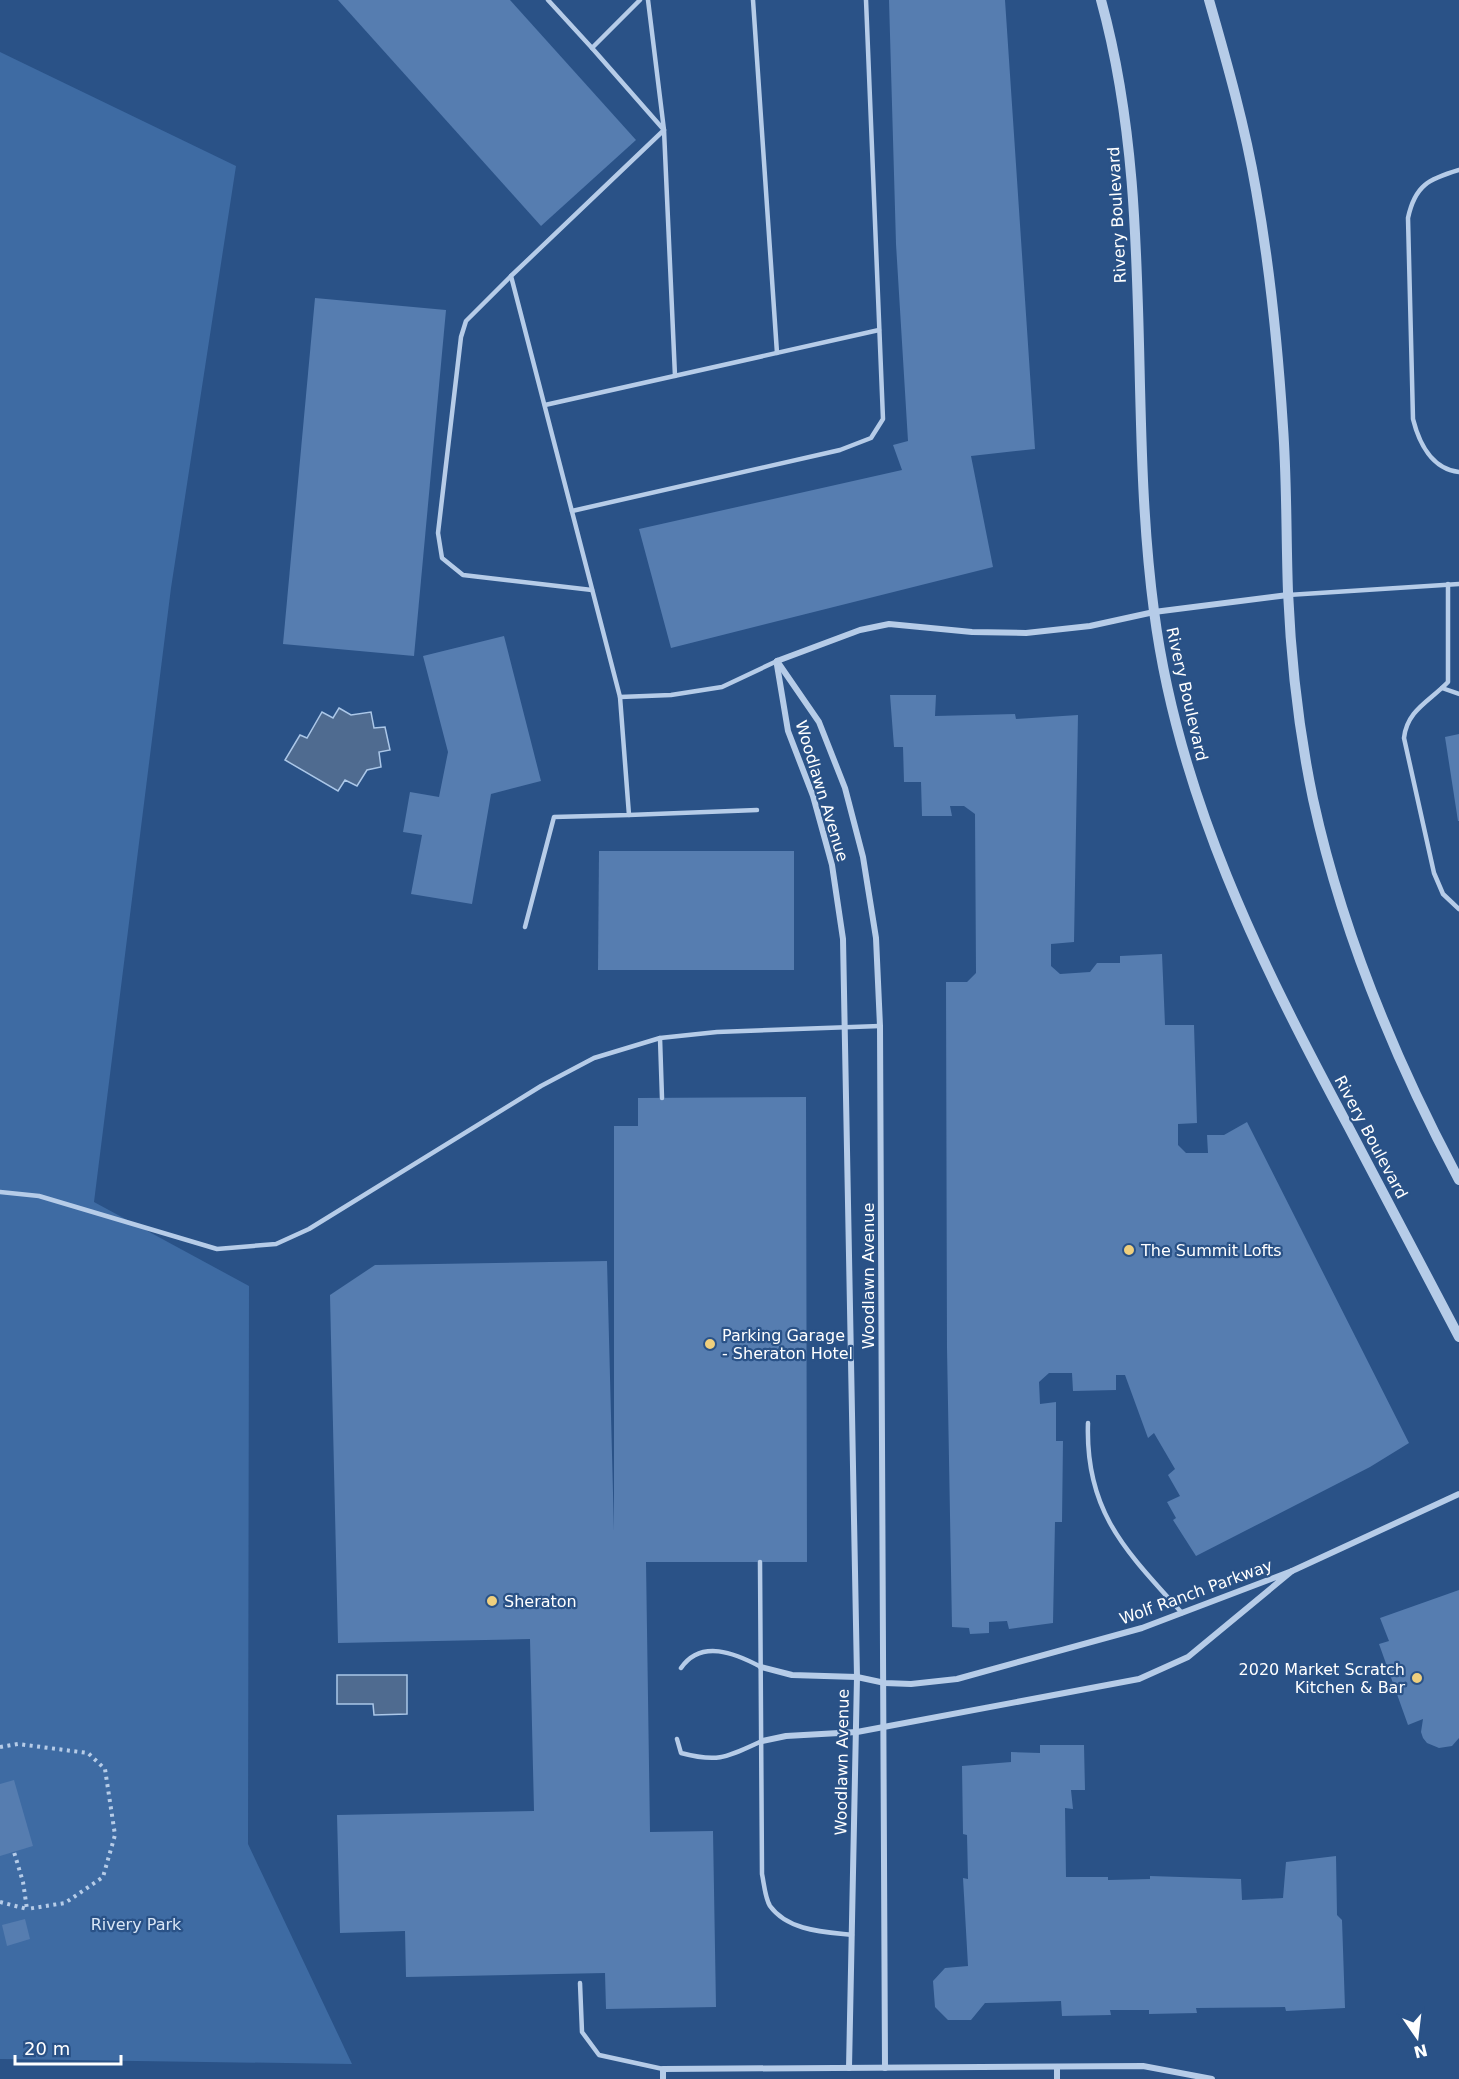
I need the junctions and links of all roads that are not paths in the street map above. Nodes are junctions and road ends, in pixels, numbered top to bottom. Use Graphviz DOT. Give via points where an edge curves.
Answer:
graph roads {
  1 [pos="548,0"];
  2 [pos="640,0"];
  3 [pos="648,0"];
  4 [pos="753,0"];
  5 [pos="866,0"];
  6 [pos="1101,0"];
  7 [pos="1209,0"];
  8 [pos="592,48"];
  9 [pos="664,130"];
  10 [pos="1459,170"];
  11 [pos="511,276"];
  12 [pos="879,330"];
  13 [pos="777,353"];
  14 [pos="675,376"];
  15 [pos="545,405"];
  16 [pos="1459,472"];
  17 [pos="572,511"];
  18 [pos="1448,584"];
  19 [pos="1459,584"];
  20 [pos="592,590"];
  21 [pos="1288,596"];
  22 [pos="1154,612"];
  23 [pos="777,661"];
  24 [pos="1442,688"];
  25 [pos="1459,694"];
  26 [pos="620,698"];
  27 [pos="757,810"];
  28 [pos="629,815"];
  29 [pos="1459,909"];
  30 [pos="525,927"];
  31 [pos="880,1026"];
  32 [pos="845,1028"];
  33 [pos="660,1038"];
  34 [pos="662,1098"];
  35 [pos="1459,1180"];
  36 [pos="0,1192"];
  37 [pos="1459,1336"];
  38 [pos="1088,1423"];
  39 [pos="1459,1494"];
  40 [pos="760,1562"];
  41 [pos="1292,1571"];
  42 [pos="1182,1613"];
  43 [pos="761,1667"];
  44 [pos="681,1668"];
  45 [pos="857,1677"];
  46 [pos="885,1683"];
  47 [pos="884,1726"];
  48 [pos="857,1732"];
  49 [pos="677,1739"];
  50 [pos="762,1741"];
  51 [pos="852,1935"];
  52 [pos="580,1983"];
  53 [pos="1057,2067"];
  54 [pos="849,2068"];
  55 [pos="885,2068"];
  56 [pos="663,2069"];
  57 [pos="663,2079"];
  58 [pos="1057,2079"];
  59 [pos="1212,2079"];
  1 -- 8 [label="lane"];
  2 -- 8 [label="lane"];
  3 -- 9 [label="lane"];
  4 -- 13 [label="lane"];
  5 -- 12 [label="lane"];
  6 -- 22 [label="street, Rivery Boulevard" via="1122,92 1130,152 1141,488"];
  7 -- 21 [label="street" via="1258,200 1284,429"];
  8 -- 9 [label="lane"];
  9 -- 11 [label="lane"];
  9 -- 14 [label="lane"];
  10 -- 16 [label="lane" via="1426,183 1412,200 1408,218 1413,419 1428,454 1440,466"];
  11 -- 15 [label="lane"];
  11 -- 20 [label="lane" via="466,321 461,337 438,533 442,558 464,575"];
  12 -- 13 [label="lane"];
  12 -- 17 [label="lane" via="883,419 871,438 840,450"];
  13 -- 14 [label="lane"];
  14 -- 15 [label="lane"];
  15 -- 17 [label="lane"];
  17 -- 20 [label="lane"];
  18 -- 19 [label="lane"];
  18 -- 21 [label="lane"];
  18 -- 24 [label="lane" via="1450,671"];
  20 -- 26 [label="lane"];
  21 -- 22 [label="street"];
  21 -- 35 [label="street" via="1313,799 1346,919 1393,1045"];
  22 -- 23 [label="street" via="1090,626 1026,633 889,624 860,630"];
  22 -- 37 [label="street, Rivery Boulevard" via="1167,688 1187,763 1210,839 1242,915 1298,1033"];
  23 -- 26 [label="lane" via="722,687"];
  23 -- 31 [label="street, Woodlawn Avenue" via="819,722 845,788 863,857 876,938"];
  23 -- 32 [label="street, Woodlawn Avenue" via="788,731 813,796 832,865 843,939"];
  24 -- 25 [label="lane"];
  24 -- 29 [label="lane" via="1413,712 1405,725 1404,738 1434,873 1443,894"];
  26 -- 28 [label="lane"];
  27 -- 28 [label="lane"];
  28 -- 30 [label="lane" via="554,818"];
  31 -- 32 [label="lane"];
  31 -- 46 [label="street, Woodlawn Avenue"];
  32 -- 33 [label="lane"];
  32 -- 45 [label="street, Woodlawn Avenue"];
  33 -- 34 [label="lane"];
  33 -- 36 [label="lane" via="594,1058 541,1086 309,1229 276,1244 217,1250 39,1196"];
  38 -- 42 [label="lane" via="1087,1454 1092,1483 1105,1517 1136,1562"];
  39 -- 41 [label="street"];
  40 -- 43 [label="lane"];
  41 -- 42 [label="street, Wolf Ranch Parkway"];
  41 -- 47 [label="street, Wolf Ranch Parkway" via="1188,1657 1139,1679"];
  42 -- 46 [label="street, Wolf Ranch Parkway" via="1142,1628 957,1679"];
  43 -- 44 [label="lane" via="734,1654 711,1651 689,1656"];
  43 -- 45 [label="street, Wolf Ranch Parkway" via="792,1675"];
  43 -- 50 [label="lane"];
  45 -- 46 [label="street, Wolf Ranch Parkway"];
  45 -- 48 [label="street, Woodlawn Avenue"];
  46 -- 47 [label="street, Woodlawn Avenue"];
  47 -- 48 [label="street, Wolf Ranch Parkway"];
  47 -- 55 [label="street, Woodlawn Avenue"];
  48 -- 50 [label="street, Wolf Ranch Parkway"];
  48 -- 51 [label="street, Woodlawn Avenue"];
  49 -- 50 [label="lane" via="681,1753 708,1760"];
  50 -- 51 [label="lane" via="762,1874 770,1905 794,1925"];
  51 -- 54 [label="street, Woodlawn Avenue"];
  52 -- 56 [label="lane" via="582,2032 599,2055"];
  53 -- 55 [label="street"];
  53 -- 58 [label="street"];
  53 -- 59 [label="street" via="1143,2066"];
  54 -- 55 [label="street"];
  54 -- 56 [label="street"];
  56 -- 57 [label="street"];
}
